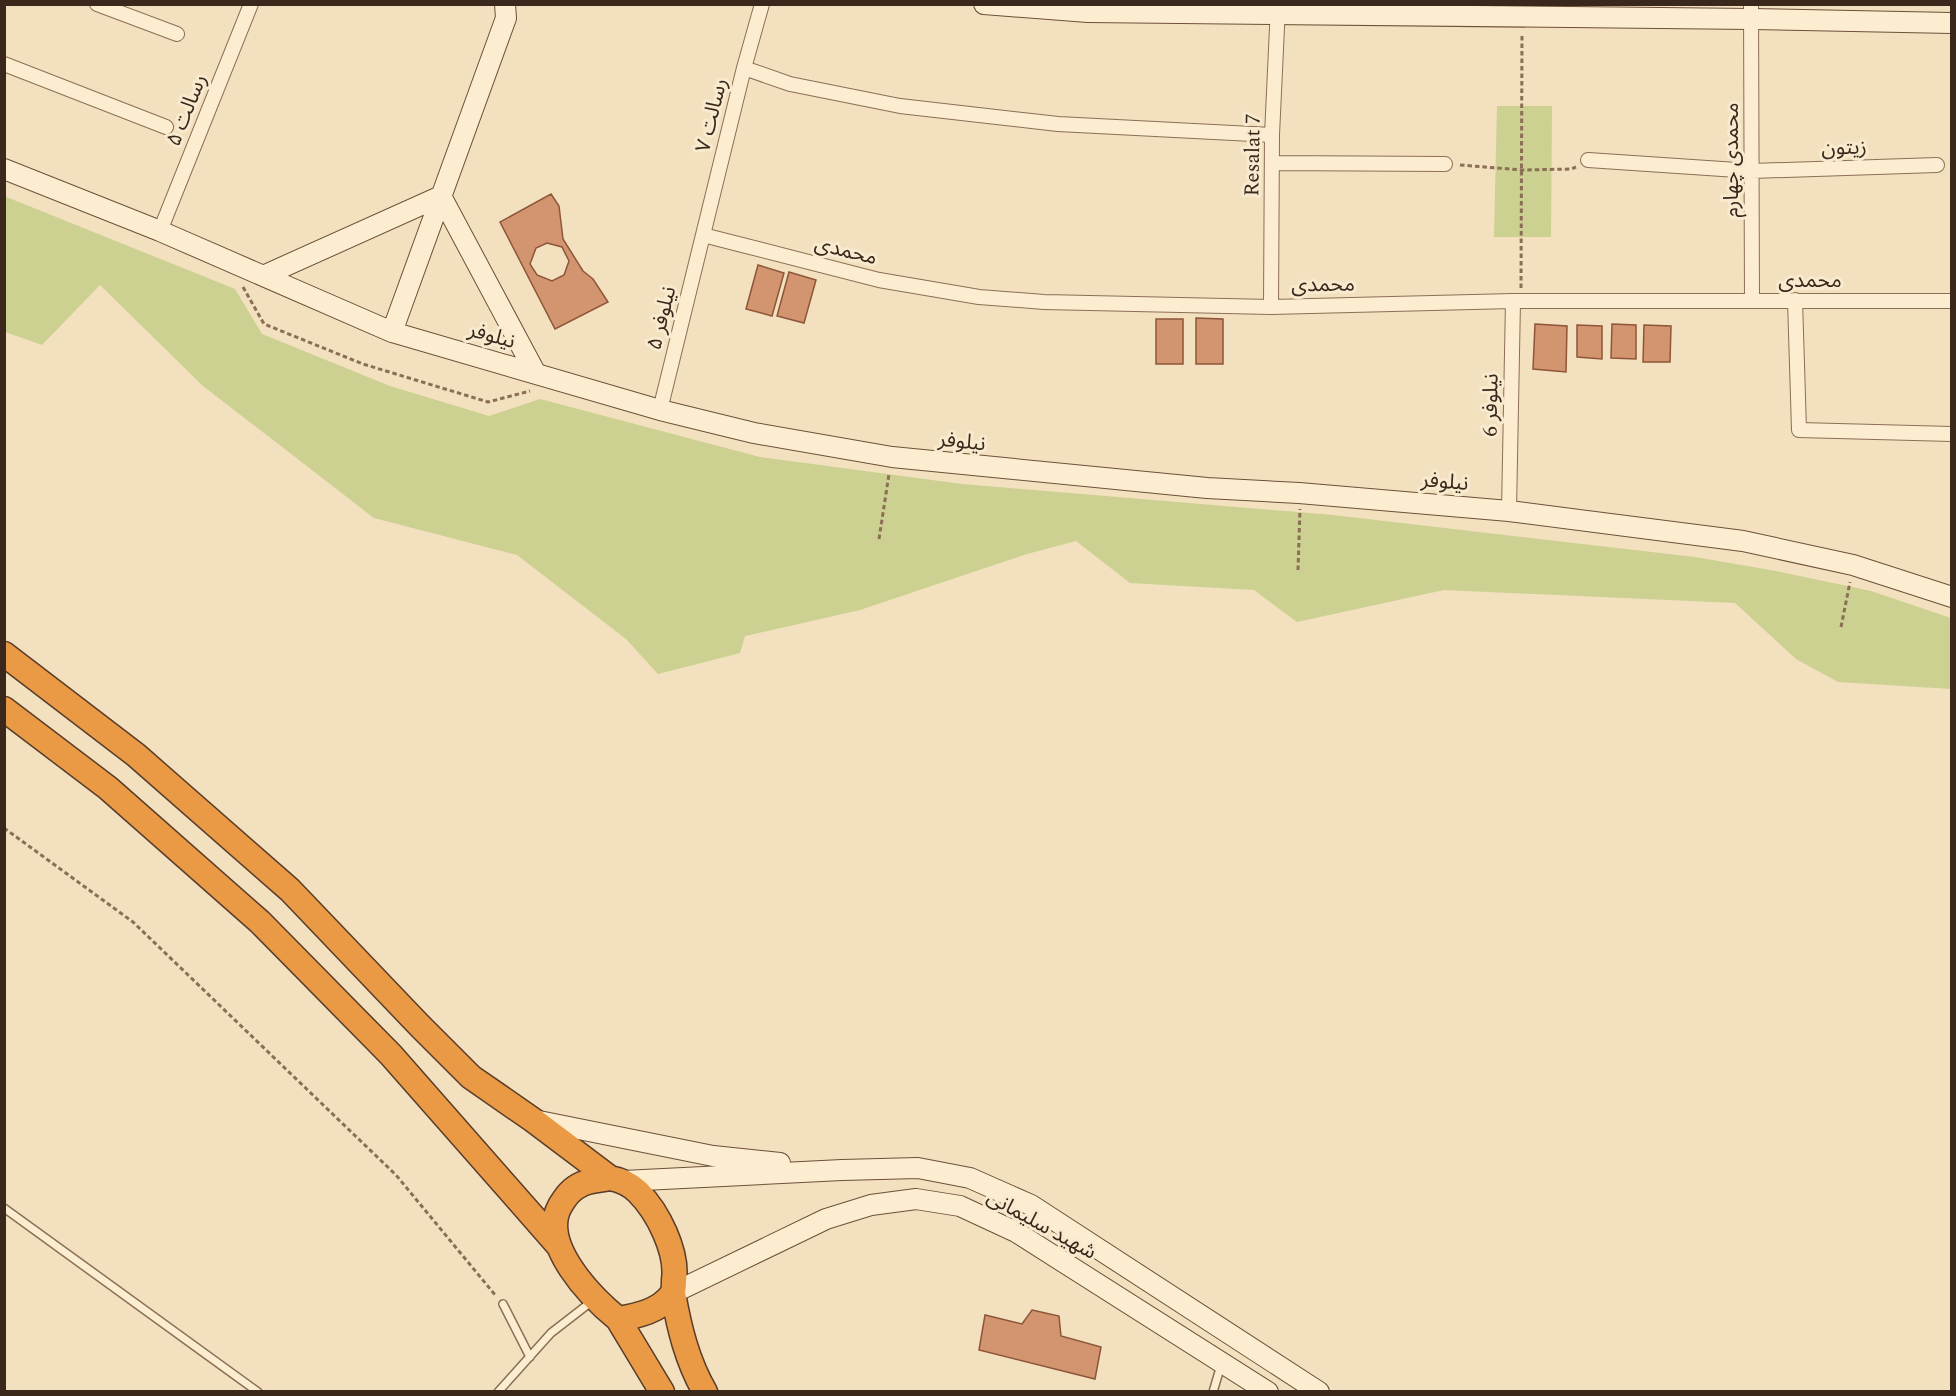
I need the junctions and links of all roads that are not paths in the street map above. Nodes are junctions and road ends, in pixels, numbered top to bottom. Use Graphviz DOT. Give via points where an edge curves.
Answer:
graph roads {
  1 [pos="97,4"];
  2 [pos="252,4"];
  3 [pos="762,4"];
  4 [pos="984,4"];
  5 [pos="510,9"];
  6 [pos="1278,9"];
  7 [pos="1751,12"];
  8 [pos="1952,23"];
  9 [pos="177,34"];
  10 [pos="4,64"];
  11 [pos="744,68"];
  12 [pos="166,127"];
  13 [pos="1272,135"];
  14 [pos="1588,160"];
  15 [pos="1272,163"];
  16 [pos="1445,164"];
  17 [pos="1937,165"];
  18 [pos="4,169"];
  19 [pos="1752,171"];
  20 [pos="441,196"];
  21 [pos="160,231"];
  22 [pos="703,236"];
  23 [pos="263,276"];
  24 [pos="1795,300"];
  25 [pos="1517,301"];
  26 [pos="1752,301"];
  27 [pos="1952,301"];
  28 [pos="1271,307"];
  29 [pos="392,332"];
  30 [pos="538,381"];
  31 [pos="660,410"];
  32 [pos="1952,434"];
  33 [pos="1509,511"];
  34 [pos="1952,597"];
  35 [pos="4,654"];
  36 [pos="4,709"];
  37 [pos="534,1120"];
  38 [pos="842,1170"];
  39 [pos="616,1179"];
  40 [pos="4,1208"];
  41 [pos="558,1245"];
  42 [pos="673,1293"];
  43 [pos="596,1298"];
  44 [pos="503,1304"];
  45 [pos="618,1319"];
  46 [pos="1235,1339"];
  47 [pos="530,1357"];
  48 [pos="1222,1362"];
  49 [pos="1277,1365"];
  50 [pos="1265,1391"];
  51 [pos="258,1392"];
  52 [pos="498,1392"];
  53 [pos="662,1392"];
  54 [pos="705,1392"];
  55 [pos="1213,1392"];
  56 [pos="1319,1392"];
  1 -- 9 [label="street"];
  2 -- 21 [label="street, رسالت ۵"];
  3 -- 11 [label="street, رسالت ۷"];
  4 -- 6 [label="street" via="1088,12"];
  5 -- 20 [label="street"];
  6 -- 7 [label="street" via="1522,16"];
  6 -- 13 [label="street, Resalat 7"];
  7 -- 8 [label="street"];
  7 -- 19 [label="street, محمدی چهارم"];
  10 -- 12 [label="street"];
  11 -- 13 [label="street" via="790,84 900,106 1058,124"];
  11 -- 22 [label="street, رسالت ۷"];
  13 -- 15 [label="street, Resalat 7"];
  14 -- 19 [label="street, زیتون"];
  15 -- 16 [label="street"];
  15 -- 28 [label="street, Resalat 7"];
  17 -- 19 [label="street, زیتون"];
  18 -- 21 [label="street, نیلوفر"];
  19 -- 26 [label="street, محمدی چهارم"];
  20 -- 23 [label="street"];
  20 -- 29 [label="street"];
  20 -- 30 [label="street"];
  21 -- 23 [label="street, نیلوفر"];
  22 -- 28 [label="street, محمدی" via="879,280 979,297 1044,303"];
  22 -- 31 [label="street, نیلوفر ۵"];
  23 -- 29 [label="street, نیلوفر"];
  24 -- 26 [label="street, محمدی"];
  24 -- 27 [label="street, محمدی"];
  24 -- 32 [label="street" via="1799,430"];
  25 -- 26 [label="street, محمدی"];
  25 -- 28 [label="street, محمدی"];
  25 -- 33 [label="street, نیلوفر 6"];
  29 -- 30 [label="street, نیلوفر"];
  30 -- 31 [label="street, نیلوفر"];
  31 -- 33 [label="street, نیلوفر" via="754,434 892,457 1196,487"];
  33 -- 34 [label="street, نیلوفر" via="1743,541 1852,565"];
  35 -- 37 [label="highway" via="136,755 222,830 290,890 471,1077"];
  36 -- 41 [label="highway" via="108,788 260,922 391,1055"];
  37 -- 38 [label="street" via="712,1156"];
  37 -- 39 [label="highway"];
  38 -- 39 [label="street"];
  38 -- 46 [label="street" via="918,1168 970,1178 1031,1205"];
  39 -- 41 [label="highway" via="584,1183 568,1192 557,1212"];
  39 -- 42 [label="highway" via="637,1191 667,1239 676,1270"];
  40 -- 51 [label="lane"];
  41 -- 43 [label="highway"];
  42 -- 45 [label="highway" via="639,1316"];
  42 -- 48 [label="street, شهید سلیمانی" via="826,1219 870,1205 916,1199 960,1206 1016,1232"];
  42 -- 54 [label="highway" via="680,1330"];
  43 -- 45 [label="highway"];
  43 -- 47 [label="lane" via="551,1333"];
  44 -- 47 [label="lane"];
  45 -- 53 [label="highway"];
  46 -- 48 [label="street"];
  46 -- 49 [label="street"];
  47 -- 52 [label="lane"];
  48 -- 50 [label="street, شهید سلیمانی"];
  48 -- 55 [label="lane"];
  49 -- 50 [label="street"];
  49 -- 56 [label="street"];
}
